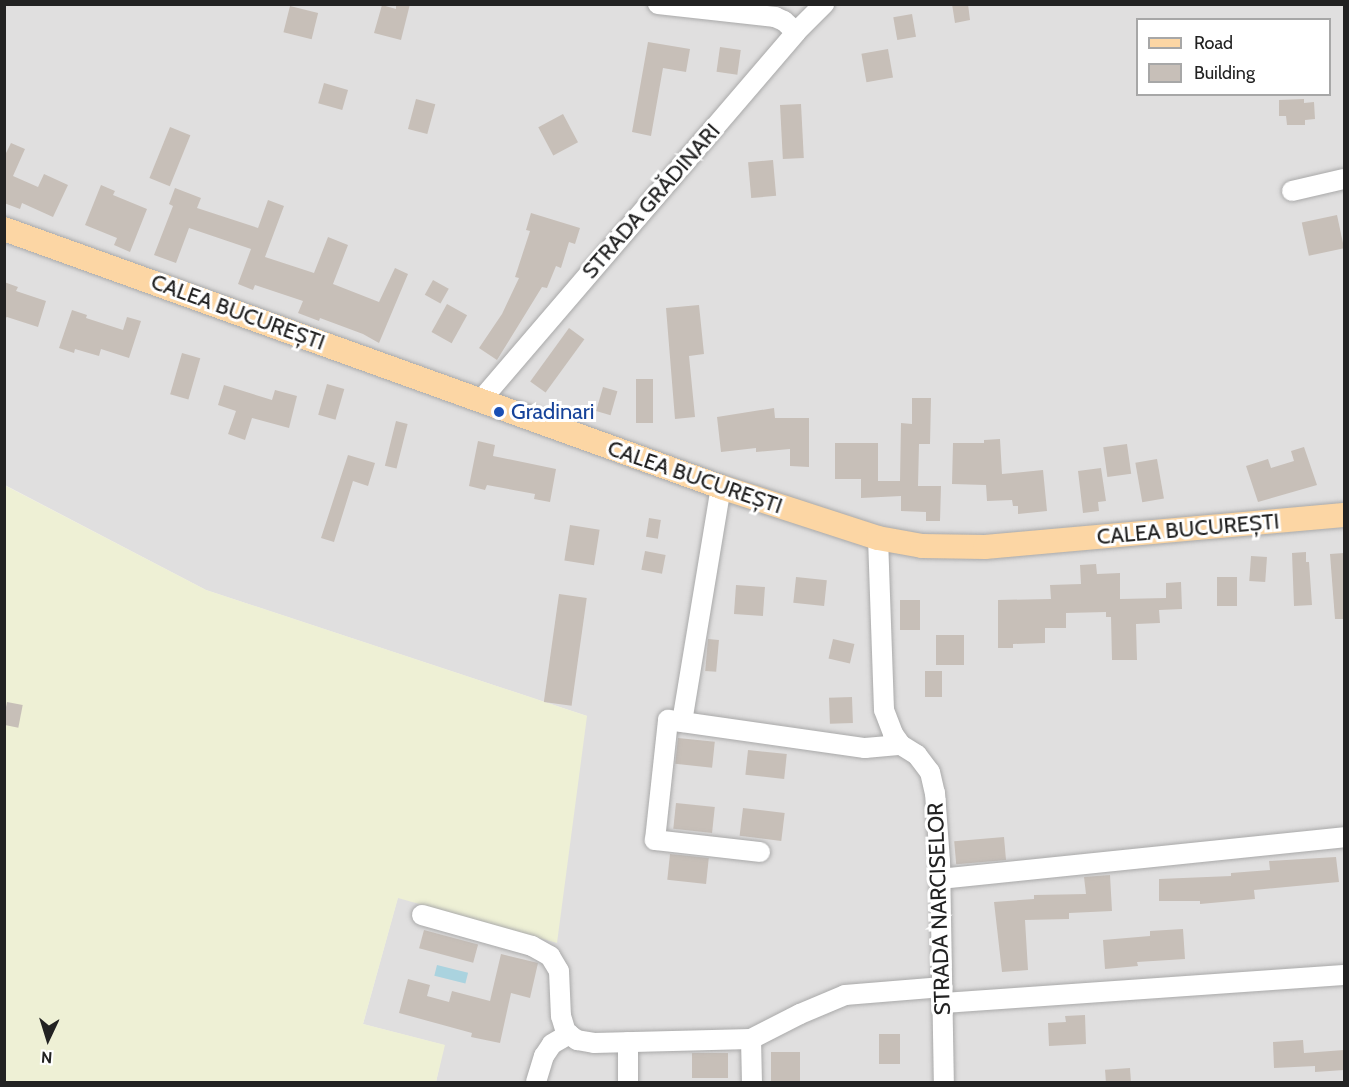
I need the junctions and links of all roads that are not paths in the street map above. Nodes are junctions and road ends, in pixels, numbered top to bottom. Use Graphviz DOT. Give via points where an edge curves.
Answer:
graph roads {
  1 [pos="658,4"];
  2 [pos="824,4"];
  3 [pos="796,32"];
  4 [pos="1344,179"];
  5 [pos="1292,191"];
  6 [pos="4,229"];
  7 [pos="482,400"];
  8 [pos="721,487"];
  9 [pos="1344,515"];
  10 [pos="878,538"];
  11 [pos="682,722"];
  12 [pos="901,745"];
  13 [pos="1344,837"];
  14 [pos="760,852"];
  15 [pos="940,879"];
  16 [pos="422,915"];
  17 [pos="1344,975"];
  18 [pos="943,995"];
  19 [pos="569,1034"];
  20 [pos="751,1039"];
  21 [pos="628,1042"];
  22 [pos="536,1083"];
  23 [pos="628,1083"];
  24 [pos="752,1083"];
  25 [pos="944,1083"];
  1 -- 3 [label="street" via="775,17"];
  2 -- 3 [label="street, STRADA GRĂDINARI"];
  3 -- 7 [label="street, STRADA GRĂDINARI"];
  4 -- 5 [label="street"];
  6 -- 7 [label="main road, CALEA BUCUREȘTI"];
  7 -- 8 [label="main road, CALEA BUCUREȘTI"];
  8 -- 10 [label="main road, CALEA BUCUREȘTI"];
  8 -- 11 [label="street"];
  9 -- 10 [label="main road, CALEA BUCUREȘTI" via="985,547 922,546"];
  10 -- 12 [label="street, STRADA NARCISELOR" via="884,710"];
  11 -- 12 [label="street" via="865,748"];
  11 -- 14 [label="street" via="668,720 655,840"];
  12 -- 15 [label="street, STRADA NARCISELOR" via="917,755 930,772 938,825"];
  13 -- 15 [label="street"];
  15 -- 18 [label="street, STRADA NARCISELOR"];
  16 -- 19 [label="street" via="532,946 550,956 559,971 561,1016"];
  17 -- 18 [label="street"];
  18 -- 20 [label="street" via="845,995"];
  18 -- 25 [label="street, STRADA NARCISELOR"];
  19 -- 21 [label="street" via="576,1040 594,1043"];
  19 -- 22 [label="street" via="552,1044"];
  20 -- 21 [label="street"];
  20 -- 24 [label="street"];
  21 -- 23 [label="street"];
}
